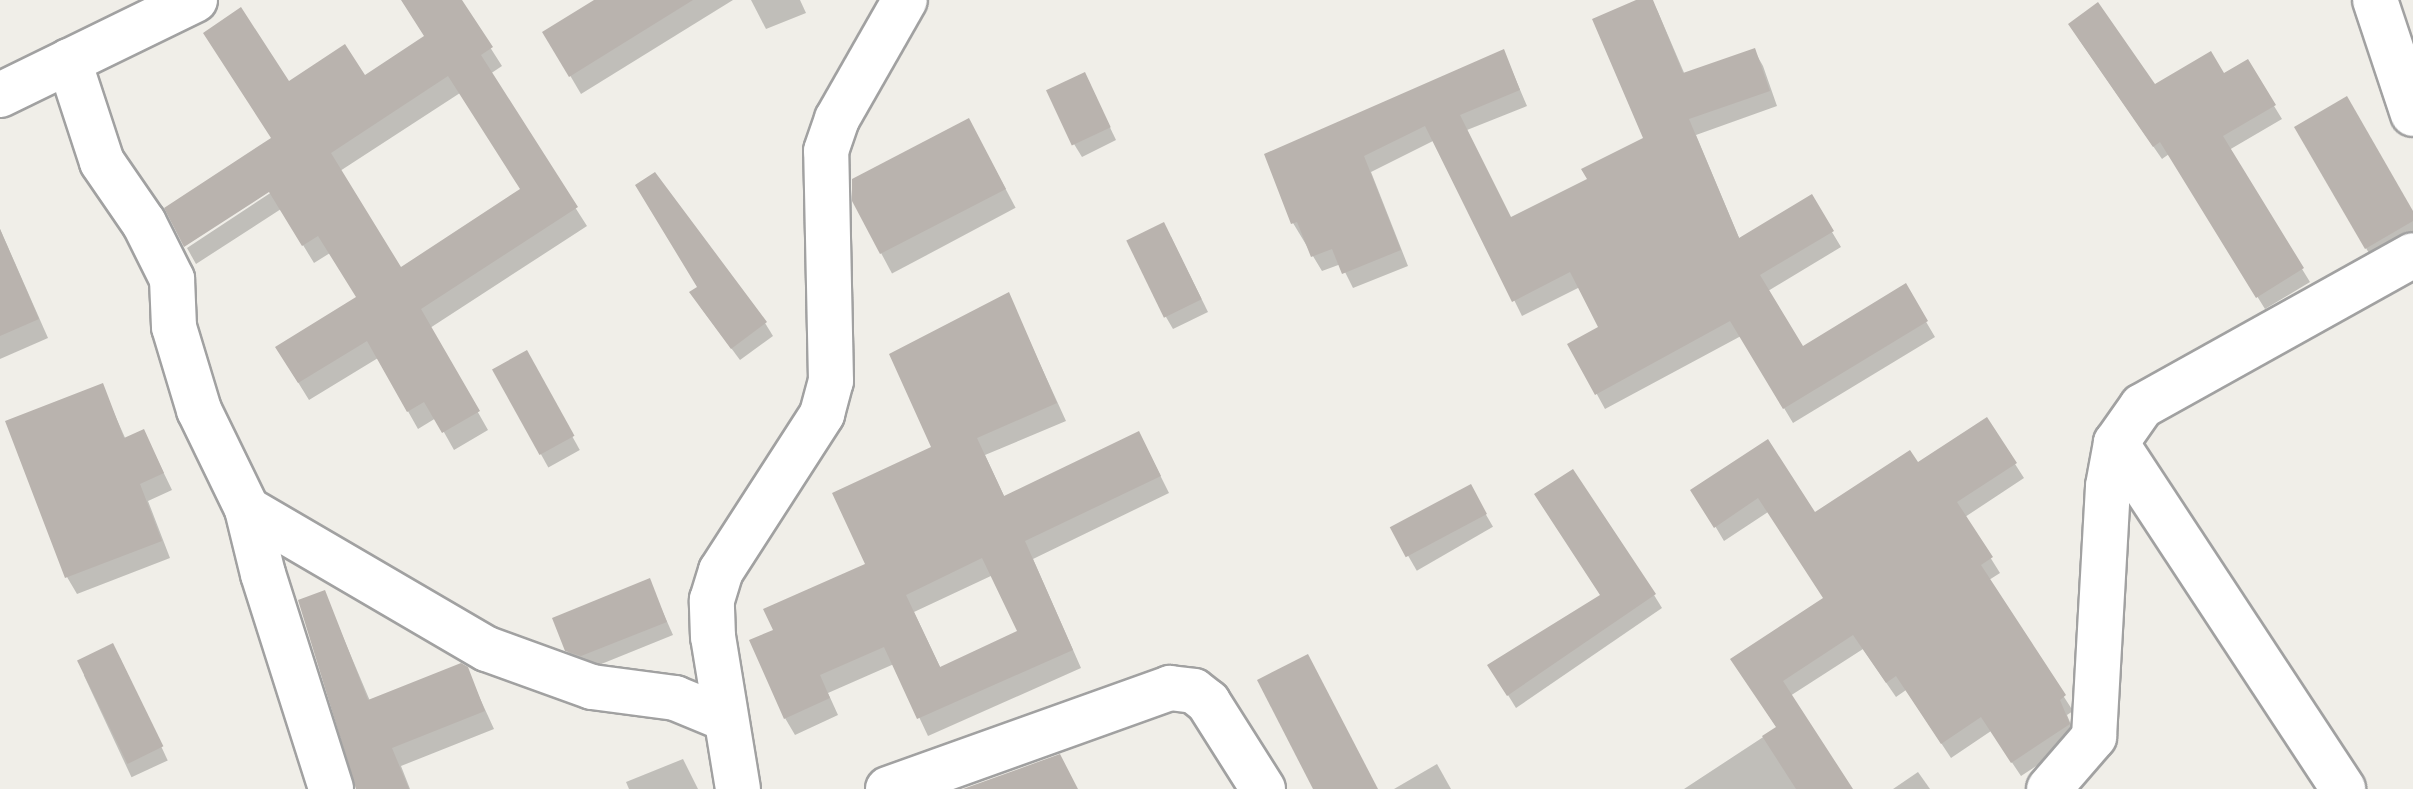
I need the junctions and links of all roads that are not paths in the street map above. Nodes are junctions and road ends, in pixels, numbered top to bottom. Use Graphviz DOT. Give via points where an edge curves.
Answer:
graph roads {
  1 [pos="195,0"];
  2 [pos="905,0"];
  3 [pos="2375,0"];
  4 [pos="69,61"];
  5 [pos="0,95"];
  6 [pos="2413,114"];
  7 [pos="2413,255"];
  8 [pos="2116,443"];
  9 [pos="247,509"];
  10 [pos="726,719"];
  11 [pos="331,789"];
  12 [pos="738,789"];
  13 [pos="888,789"];
  14 [pos="1263,789"];
  15 [pos="2049,789"];
  16 [pos="2343,789"];
  1 -- 4 [label="street"];
  2 -- 10 [label="street" via="837,119 826,151 831,381 822,414 721,571 712,600"];
  3 -- 6 [label="street"];
  4 -- 5 [label="street"];
  4 -- 9 [label="street" via="102,162 144,223 172,279 174,327 199,410"];
  7 -- 8 [label="street" via="2142,406"];
  8 -- 15 [label="street" via="2108,486 2094,737"];
  8 -- 16 [label="street"];
  9 -- 10 [label="street" via="487,649 592,687 675,698"];
  9 -- 11 [label="street"];
  10 -- 12 [label="street"];
  13 -- 14 [label="street" via="1170,688 1194,691 1208,702"];
}
